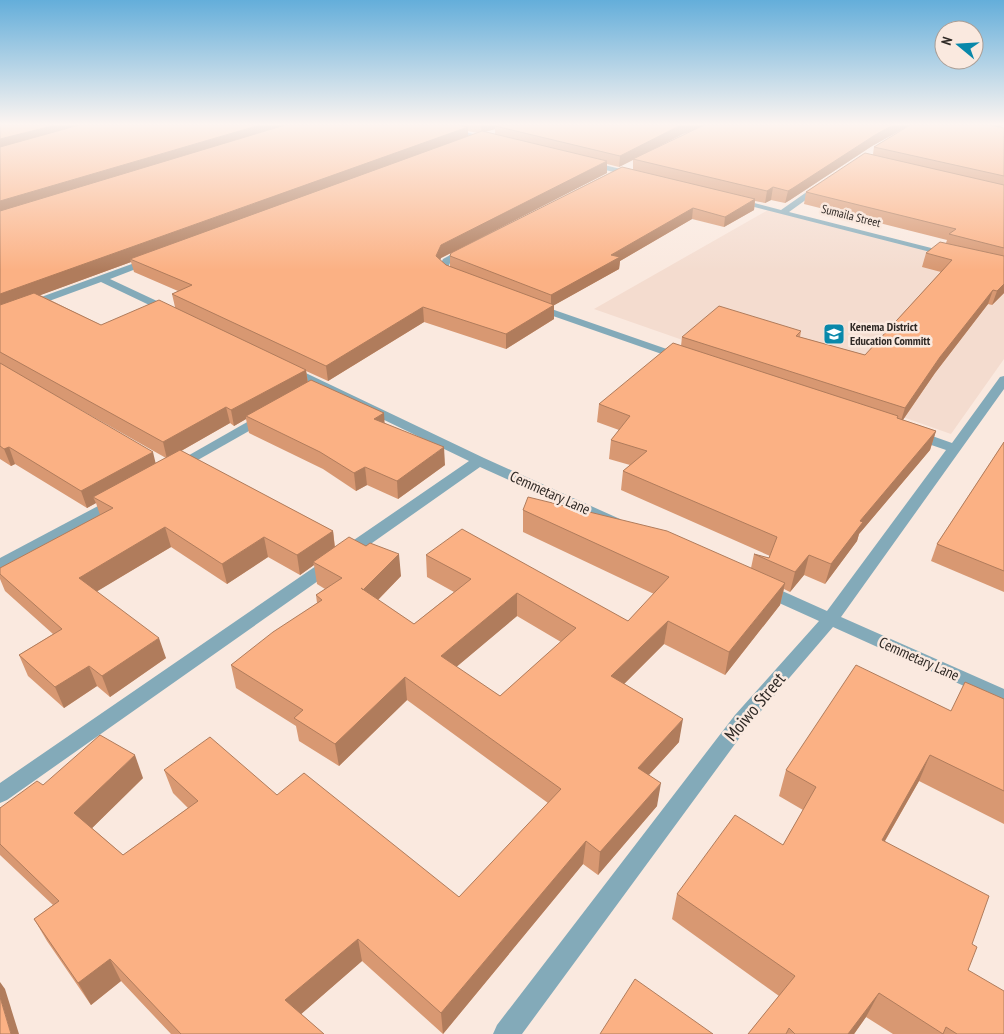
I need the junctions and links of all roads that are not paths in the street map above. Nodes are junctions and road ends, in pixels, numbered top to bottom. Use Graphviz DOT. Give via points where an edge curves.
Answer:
graph roads {
  1 [pos="619,173"];
  2 [pos="636,173"];
  3 [pos="641,176"];
  4 [pos="606,180"];
  5 [pos="827,183"];
  6 [pos="730,199"];
  7 [pos="783,212"];
  8 [pos="476,245"];
  9 [pos="955,255"];
  10 [pos="160,256"];
  11 [pos="101,278"];
  12 [pos="467,281"];
  13 [pos="526,304"];
  14 [pos="0,316"];
  15 [pos="179,316"];
  16 [pos="689,360"];
  17 [pos="280,365"];
  18 [pos="1004,380"];
  19 [pos="321,385"];
  20 [pos="304,394"];
  21 [pos="280,408"];
  22 [pos="898,429"];
  23 [pos="954,448"];
  24 [pos="479,461"];
  25 [pos="166,469"];
  26 [pos="125,495"];
  27 [pos="631,529"];
  28 [pos="0,565"];
  29 [pos="749,582"];
  30 [pos="830,620"];
  31 [pos="1004,697"];
  32 [pos="0,794"];
  33 [pos="506,1034"];
  1 -- 4 [label="street"];
  2 -- 3 [label="street"];
  5 -- 7 [label="street"];
  6 -- 7 [label="street, Sumaila Street"];
  7 -- 9 [label="street, Sumaila Street"];
  8 -- 12 [label="street" via="446,261 443,269"];
  10 -- 11 [label="street"];
  11 -- 14 [label="street"];
  11 -- 15 [label="street"];
  13 -- 16 [label="street"];
  17 -- 19 [label="street, Cemmetary Lane"];
  18 -- 23 [label="street, Moiwo Street"];
  19 -- 20 [label="street"];
  19 -- 24 [label="street, Cemmetary Lane"];
  21 -- 25 [label="street"];
  22 -- 23 [label="street"];
  23 -- 30 [label="street, Moiwo Street"];
  24 -- 27 [label="street, Cemmetary Lane"];
  24 -- 32 [label="street"];
  26 -- 28 [label="street"];
  29 -- 30 [label="street, Cemmetary Lane"];
  30 -- 31 [label="street, Cemmetary Lane"];
  30 -- 33 [label="street, Moiwo Street" via="742,720"];
}
